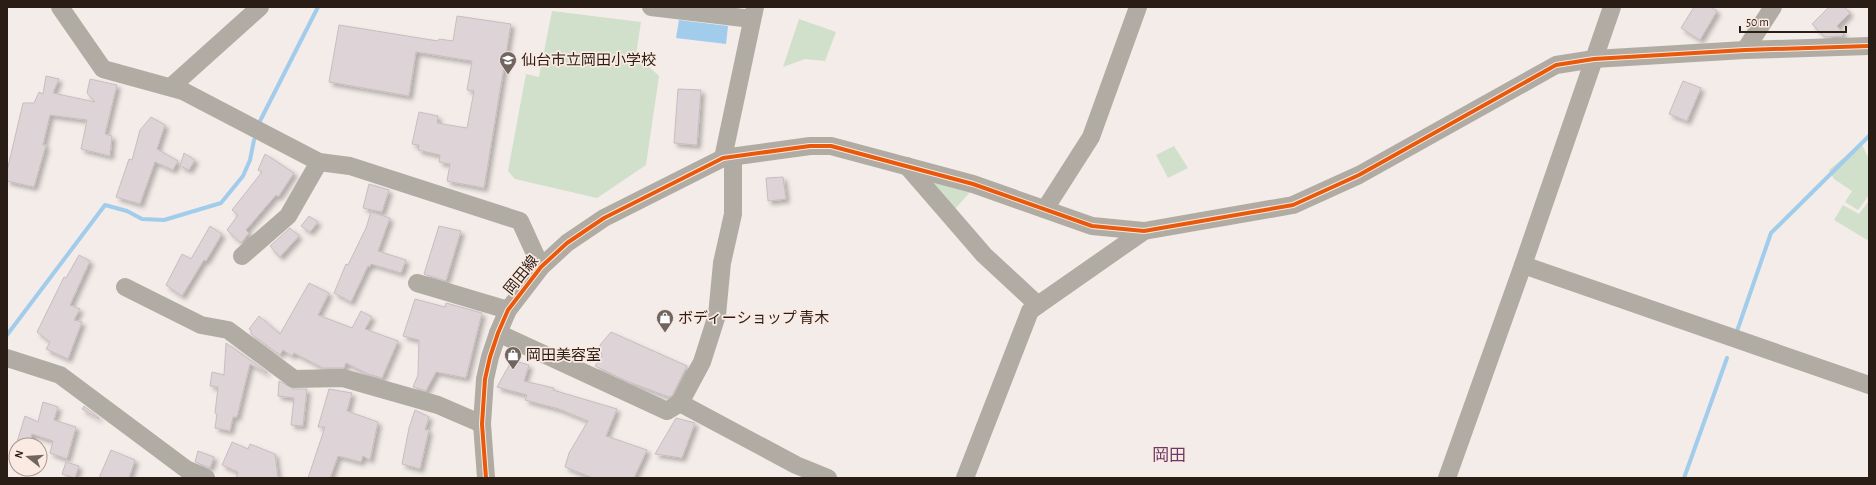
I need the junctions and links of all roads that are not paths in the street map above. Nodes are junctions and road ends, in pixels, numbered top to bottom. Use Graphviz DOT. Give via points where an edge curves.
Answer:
graph roads {
  1 [pos="60,7"];
  2 [pos="260,7"];
  3 [pos="651,7"];
  4 [pos="1138,7"];
  5 [pos="1612,7"];
  6 [pos="1773,7"];
  7 [pos="754,13"];
  8 [pos="1869,46"];
  9 [pos="1745,50"];
  10 [pos="1594,59"];
  11 [pos="172,86"];
  12 [pos="728,157"];
  13 [pos="319,162"];
  14 [pos="907,166"];
  15 [pos="1046,210"];
  16 [pos="1144,231"];
  17 [pos="242,256"];
  18 [pos="1523,265"];
  19 [pos="541,267"];
  20 [pos="417,283"];
  21 [pos="125,287"];
  22 [pos="1038,305"];
  23 [pos="508,310"];
  24 [pos="498,333"];
  25 [pos="7,358"];
  26 [pos="1869,385"];
  27 [pos="680,402"];
  28 [pos="482,424"];
  29 [pos="206,478"];
  30 [pos="486,478"];
  31 [pos="828,478"];
  32 [pos="965,478"];
  33 [pos="1446,478"];
  1 -- 11 [label="street" via="103,69"];
  2 -- 11 [label="street"];
  3 -- 7 [label="street"];
  4 -- 15 [label="street" via="1091,138"];
  5 -- 10 [label="street"];
  6 -- 9 [label="street"];
  7 -- 12 [label="street"];
  8 -- 9 [label="street"];
  9 -- 10 [label="street"];
  10 -- 16 [label="street" via="1556,65 1359,175 1293,205"];
  10 -- 18 [label="street"];
  11 -- 13 [label="street"];
  12 -- 14 [label="street, 岡田線" via="810,146 831,146"];
  12 -- 19 [label="street, 岡田線" via="604,218 566,243"];
  12 -- 27 [label="street" via="733,214 722,263 717,315 702,362"];
  13 -- 17 [label="street" via="288,216"];
  13 -- 19 [label="street" via="350,166 520,221"];
  14 -- 15 [label="street, 岡田線" via="973,184"];
  14 -- 22 [label="street" via="984,255"];
  15 -- 16 [label="street, 岡田線" via="1092,226"];
  16 -- 22 [label="street"];
  18 -- 26 [label="street"];
  18 -- 33 [label="street"];
  19 -- 23 [label="street, 岡田線"];
  20 -- 23 [label="street"];
  21 -- 28 [label="street" via="201,326 228,330 294,379 343,378 438,405"];
  22 -- 32 [label="street" via="1030,312"];
  23 -- 24 [label="street, 岡田線"];
  24 -- 27 [label="street" via="667,411"];
  24 -- 28 [label="street, 岡田線" via="485,379"];
  25 -- 29 [label="street" via="60,375 186,469"];
  27 -- 31 [label="street" via="796,465"];
  28 -- 30 [label="street, 岡田線"];
}
